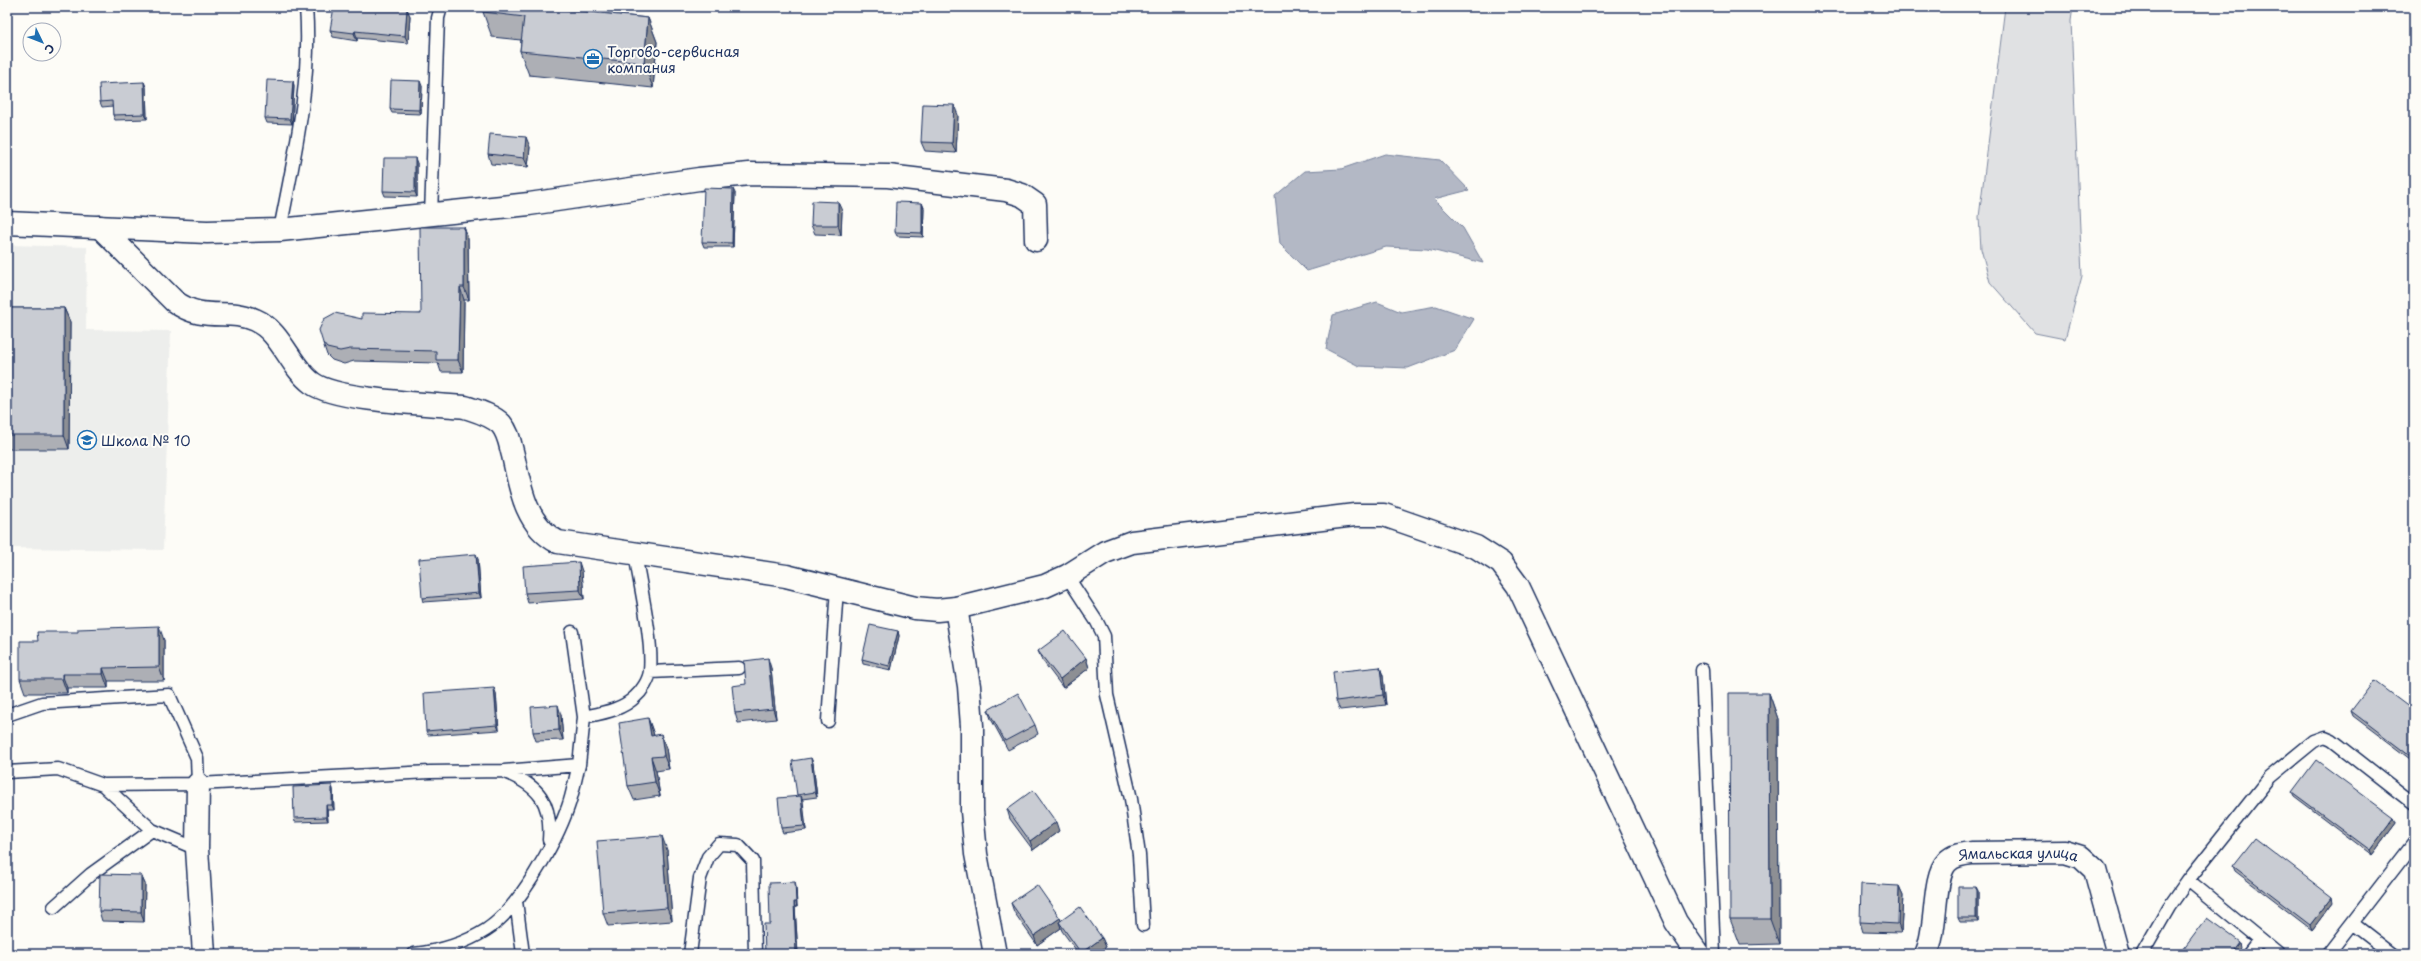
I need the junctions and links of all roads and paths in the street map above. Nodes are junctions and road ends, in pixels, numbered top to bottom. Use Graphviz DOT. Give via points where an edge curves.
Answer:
graph roads {
  1 [pos="306,7"];
  2 [pos="441,7"];
  3 [pos="431,215"];
  4 [pos="7,223"];
  5 [pos="100,227"];
  6 [pos="280,230"];
  7 [pos="1036,240"];
  8 [pos="635,553"];
  9 [pos="1067,576"];
  10 [pos="837,588"];
  11 [pos="956,608"];
  12 [pos="572,632"];
  13 [pos="739,668"];
  14 [pos="1702,670"];
  15 [pos="650,672"];
  16 [pos="7,715"];
  17 [pos="584,718"];
  18 [pos="828,721"];
  19 [pos="579,765"];
  20 [pos="504,771"];
  21 [pos="7,772"];
  22 [pos="198,784"];
  23 [pos="104,785"];
  24 [pos="2414,804"];
  25 [pos="152,830"];
  26 [pos="2414,843"];
  27 [pos="549,847"];
  28 [pos="197,849"];
  29 [pos="2188,880"];
  30 [pos="516,901"];
  31 [pos="54,907"];
  32 [pos="2352,923"];
  33 [pos="1143,925"];
  34 [pos="2260,940"];
  35 [pos="204,954"];
  36 [pos="414,954"];
  37 [pos="523,954"];
  38 [pos="690,954"];
  39 [pos="755,954"];
  40 [pos="995,954"];
  41 [pos="1698,954"];
  42 [pos="1714,954"];
  43 [pos="1926,954"];
  44 [pos="2118,954"];
  45 [pos="2142,954"];
  46 [pos="2249,954"];
  47 [pos="2278,954"];
  48 [pos="2328,954"];
  49 [pos="2392,954"];
  1 -- 6 [label="lane" via="306,54 298,145"];
  2 -- 3 [label="lane" via="438,18"];
  3 -- 6 [label="street"];
  3 -- 7 [label="street" via="749,174 888,176 1006,190 1022,195 1035,204"];
  4 -- 5 [label="street"];
  5 -- 6 [label="street" via="207,232"];
  5 -- 8 [label="street" via="185,309 200,314 242,316 256,320 270,331 312,383 336,394 465,407 485,414 500,424 508,436 520,487 530,515 547,536 558,542"];
  8 -- 10 [label="street" via="786,576"];
  8 -- 15 [label="lane" via="649,645"];
  9 -- 11 [label="street" via="1045,586"];
  9 -- 33 [label="lane" via="1104,636 1107,695 1131,799 1138,848"];
  9 -- 41 [label="street" via="1105,552 1132,542 1355,515 1384,515 1476,547 1501,563 1518,586 1676,922"];
  10 -- 11 [label="street" via="915,608"];
  10 -- 18 [label="lane"];
  11 -- 40 [label="street" via="969,686 972,726 972,811 976,854"];
  12 -- 17 [label="lane"];
  13 -- 15 [label="lane"];
  14 -- 42 [label="lane"];
  15 -- 17 [label="lane" via="635,698 619,708"];
  16 -- 22 [label="lane" via="42,703 169,695 197,758"];
  17 -- 19 [label="lane"];
  19 -- 20 [label="lane"];
  19 -- 27 [label="lane" via="568,807"];
  20 -- 22 [label="lane" via="430,772"];
  20 -- 27 [label="lane" via="527,781 539,794 546,807 550,824"];
  21 -- 23 [label="lane" via="58,769"];
  22 -- 23 [label="lane"];
  22 -- 28 [label="street"];
  23 -- 25 [label="lane"];
  24 -- 29 [label="lane" via="2325,737 2314,741 2270,777"];
  25 -- 28 [label="lane"];
  25 -- 31 [label="lane" via="91,874"];
  26 -- 32 [label="lane"];
  27 -- 30 [label="lane"];
  28 -- 35 [label="street"];
  29 -- 34 [label="lane"];
  29 -- 45 [label="lane"];
  30 -- 36 [label="lane" via="488,929 464,942 438,951"];
  30 -- 37 [label="lane"];
  32 -- 48 [label="lane"];
  32 -- 49 [label="lane"];
  34 -- 46 [label="lane"];
  34 -- 47 [label="lane"];
  38 -- 39 [label="lane" via="700,878 708,856 719,844 738,845 753,860"];
  43 -- 44 [label="street, Ямальская улица" via="1932,943 1939,877 1946,862 1958,855 1972,853 2065,852 2081,856 2095,870"];
}
